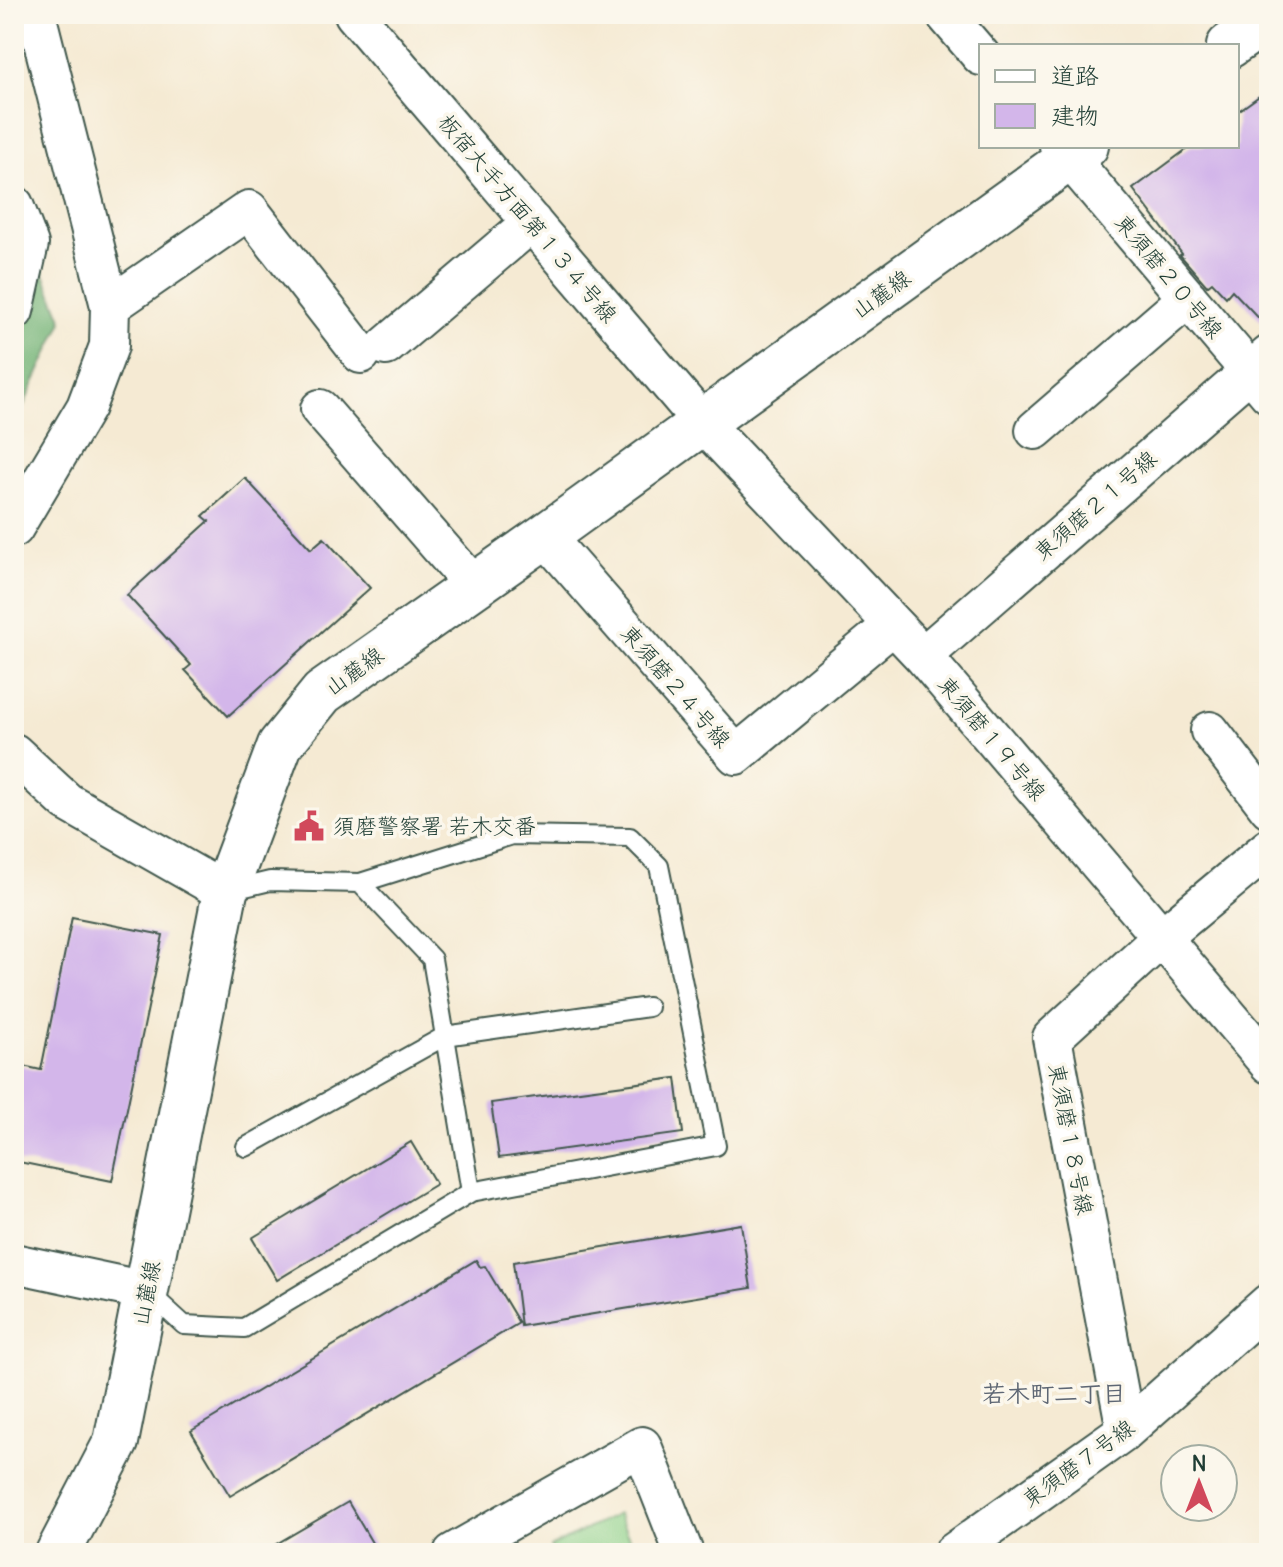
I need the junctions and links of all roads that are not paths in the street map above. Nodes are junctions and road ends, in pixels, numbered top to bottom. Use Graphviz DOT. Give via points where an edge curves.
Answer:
graph roads {
  1 [pos="36,14"];
  2 [pos="354,14"];
  3 [pos="945,14"];
  4 [pos="1269,18"];
  5 [pos="1232,44"];
  6 [pos="979,54"];
  7 [pos="1071,150"];
  8 [pos="14,205"];
  9 [pos="532,222"];
  10 [pos="1188,298"];
  11 [pos="110,306"];
  12 [pos="14,311"];
  13 [pos="1262,373"];
  14 [pos="320,409"];
  15 [pos="702,422"];
  16 [pos="1035,430"];
  17 [pos="14,528"];
  18 [pos="545,536"];
  19 [pos="474,586"];
  20 [pos="893,625"];
  21 [pos="923,656"];
  22 [pos="1210,731"];
  23 [pos="14,753"];
  24 [pos="1269,808"];
  25 [pos="1269,848"];
  26 [pos="360,883"];
  27 [pos="225,892"];
  28 [pos="1161,938"];
  29 [pos="648,1007"];
  30 [pos="445,1036"];
  31 [pos="1269,1064"];
  32 [pos="246,1147"];
  33 [pos="471,1192"];
  34 [pos="14,1263"];
  35 [pos="146,1291"];
  36 [pos="1269,1303"];
  37 [pos="1126,1430"];
  38 [pos="58,1553"];
  39 [pos="453,1553"];
  40 [pos="684,1553"];
  41 [pos="953,1553"];
  1 -- 11 [label="street"];
  2 -- 9 [label="street, 板宿大手方面第１３４号線"];
  3 -- 6 [label="street"];
  4 -- 5 [label="main road"];
  7 -- 10 [label="street, 東須磨２０号線"];
  7 -- 15 [label="main road, 山麓線"];
  8 -- 12 [label="street" via="29,244"];
  9 -- 11 [label="street" via="373,350 249,210"];
  9 -- 15 [label="street, 板宿大手方面第１３４号線"];
  10 -- 13 [label="street, 東須磨２０号線"];
  10 -- 16 [label="street"];
  11 -- 17 [label="street" via="109,346 86,407"];
  13 -- 21 [label="street, 東須磨２１号線"];
  14 -- 19 [label="street"];
  15 -- 18 [label="main road, 山麓線"];
  15 -- 20 [label="street, 東須磨１９号線"];
  18 -- 19 [label="main road, 山麓線"];
  18 -- 20 [label="street, 東須磨２４号線" via="736,755"];
  19 -- 27 [label="main road, 山麓線" via="322,693 288,734"];
  20 -- 21 [label="street, 東須磨１９号線"];
  21 -- 28 [label="street, 東須磨１９号線"];
  22 -- 24 [label="street"];
  23 -- 27 [label="street" via="67,802"];
  25 -- 28 [label="street, 東須磨１８号線"];
  26 -- 27 [label="lane" via="270,881"];
  26 -- 30 [label="lane" via="432,959"];
  26 -- 33 [label="lane" via="512,835 630,837 659,866 716,1146"];
  27 -- 35 [label="main road, 山麓線"];
  28 -- 31 [label="street, 東須磨１９号線"];
  28 -- 37 [label="street, 東須磨１８号線" via="1052,1038"];
  29 -- 30 [label="lane"];
  30 -- 32 [label="lane"];
  30 -- 33 [label="lane"];
  33 -- 35 [label="lane" via="244,1328 184,1325"];
  34 -- 35 [label="street"];
  35 -- 38 [label="main road, 山麓線" via="116,1442"];
  36 -- 37 [label="street, 東須磨７号線"];
  37 -- 41 [label="street, 東須磨７号線"];
  39 -- 40 [label="street" via="642,1446"];
}
